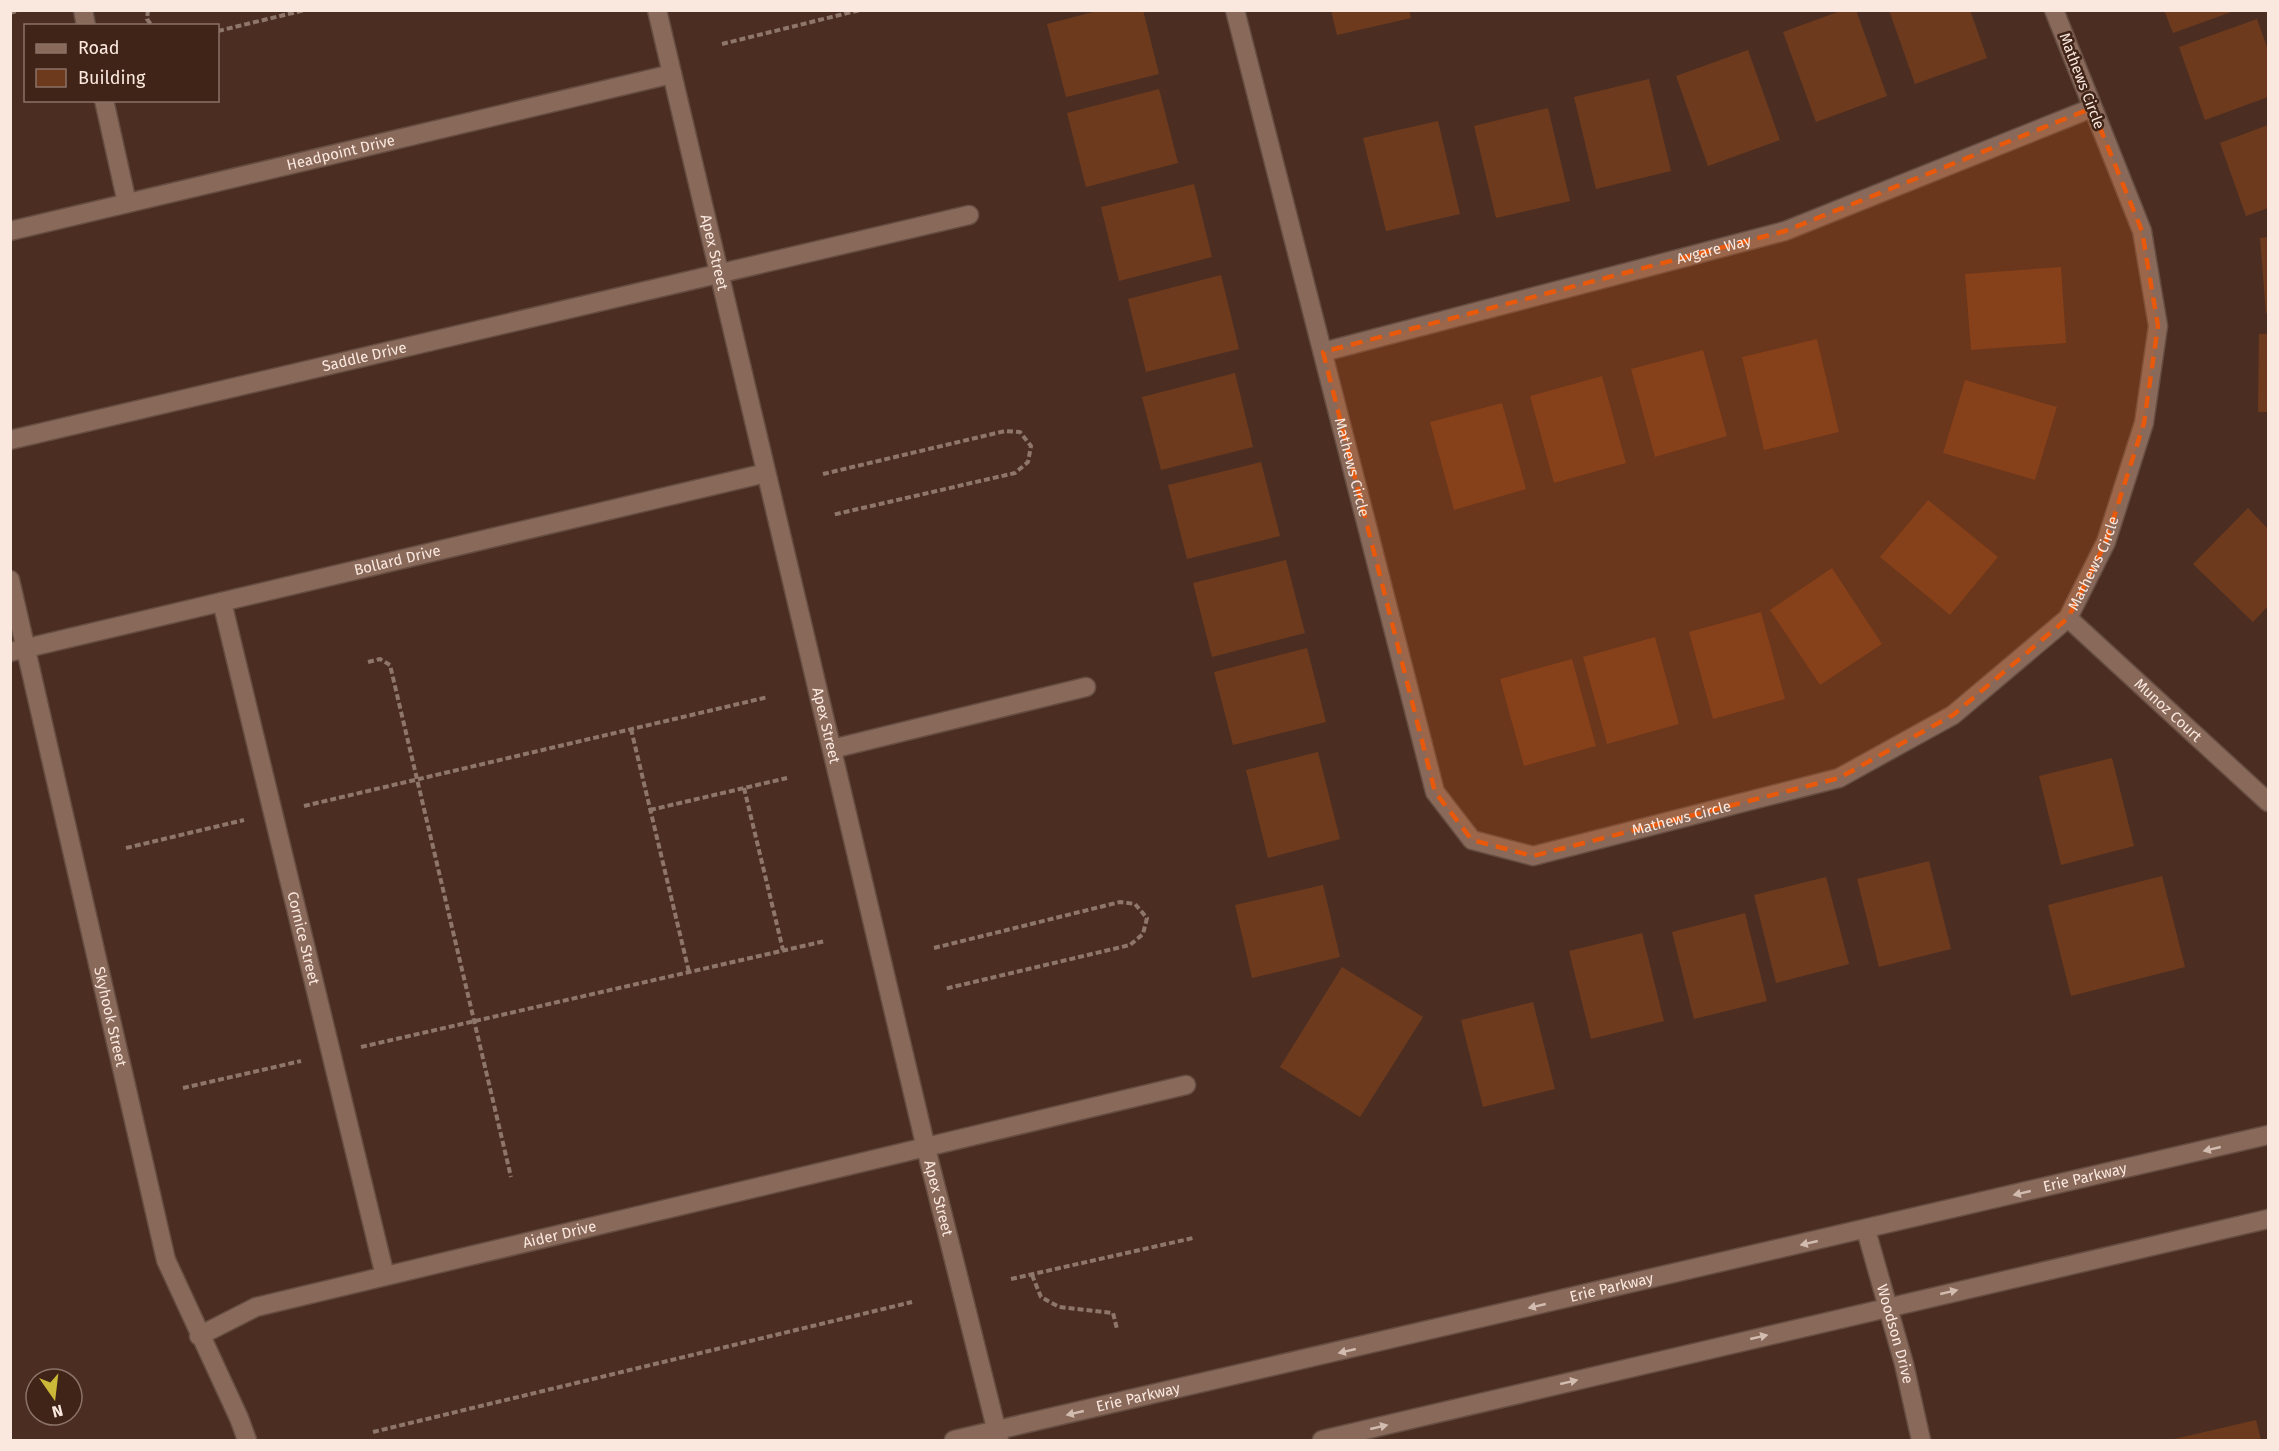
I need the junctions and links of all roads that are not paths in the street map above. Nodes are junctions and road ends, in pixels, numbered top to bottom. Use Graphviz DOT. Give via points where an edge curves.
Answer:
graph roads {
  1 [pos="657,10"];
  2 [pos="1235,10"];
  3 [pos="2054,10"];
  4 [pos="672,74"];
  5 [pos="104,102"];
  6 [pos="2092,108"];
  7 [pos="127,203"];
  8 [pos="969,215"];
  9 [pos="10,231"];
  10 [pos="718,273"];
  11 [pos="1323,352"];
  12 [pos="10,440"];
  13 [pos="766,473"];
  14 [pos="10,580"];
  15 [pos="222,602"];
  16 [pos="2068,618"];
  17 [pos="18,650"];
  18 [pos="1086,687"];
  19 [pos="832,749"];
  20 [pos="2268,802"];
  21 [pos="1186,1085"];
  22 [pos="2268,1135"];
  23 [pos="926,1148"];
  24 [pos="2268,1219"];
  25 [pos="1866,1230"];
  26 [pos="385,1276"];
  27 [pos="1888,1306"];
  28 [pos="200,1336"];
  29 [pos="998,1436"];
  30 [pos="247,1440"];
  31 [pos="954,1440"];
  32 [pos="1322,1440"];
  33 [pos="1921,1440"];
  1 -- 4 [label="street, Apex Street"];
  2 -- 11 [label="street, Mathews Circle"];
  3 -- 6 [label="street, Mathews Circle"];
  4 -- 7 [label="street, Headpoint Drive"];
  4 -- 10 [label="street, Apex Street"];
  5 -- 7 [label="street"];
  6 -- 11 [label="street, Avgare Way" via="1785,231"];
  6 -- 16 [label="street, Mathews Circle" via="2142,231 2158,326 2144,423 2106,542"];
  7 -- 9 [label="street, Headpoint Drive"];
  8 -- 10 [label="street, Saddle Drive"];
  10 -- 12 [label="street, Saddle Drive"];
  10 -- 13 [label="street, Apex Street"];
  11 -- 16 [label="street, Mathews Circle" via="1434,792 1472,840 1533,856 1839,778 1953,715"];
  13 -- 15 [label="street, Bollard Drive"];
  13 -- 19 [label="street, Apex Street"];
  14 -- 17 [label="street, Skyhook Street"];
  15 -- 17 [label="street, Bollard Drive"];
  15 -- 26 [label="street, Cornice Street"];
  16 -- 20 [label="street, Munoz Court"];
  17 -- 28 [label="street, Skyhook Street" via="166,1260"];
  18 -- 19 [label="street"];
  19 -- 23 [label="street, Apex Street"];
  21 -- 23 [label="street, Aider Drive"];
  22 -- 25 [label="street, Erie Parkway, one-way"];
  23 -- 26 [label="street, Aider Drive"];
  23 -- 29 [label="street, Apex Street"];
  27 -- 24 [label="street, one-way"];
  25 -- 27 [label="street, Woodson Drive"];
  25 -- 29 [label="street, Erie Parkway, one-way"];
  26 -- 28 [label="street, Aider Drive" via="256,1307"];
  32 -- 27 [label="street, one-way"];
  27 -- 33 [label="street, Woodson Drive"];
  28 -- 30 [label="street, Skyhook Street"];
  29 -- 31 [label="street, Erie Parkway"];
}
